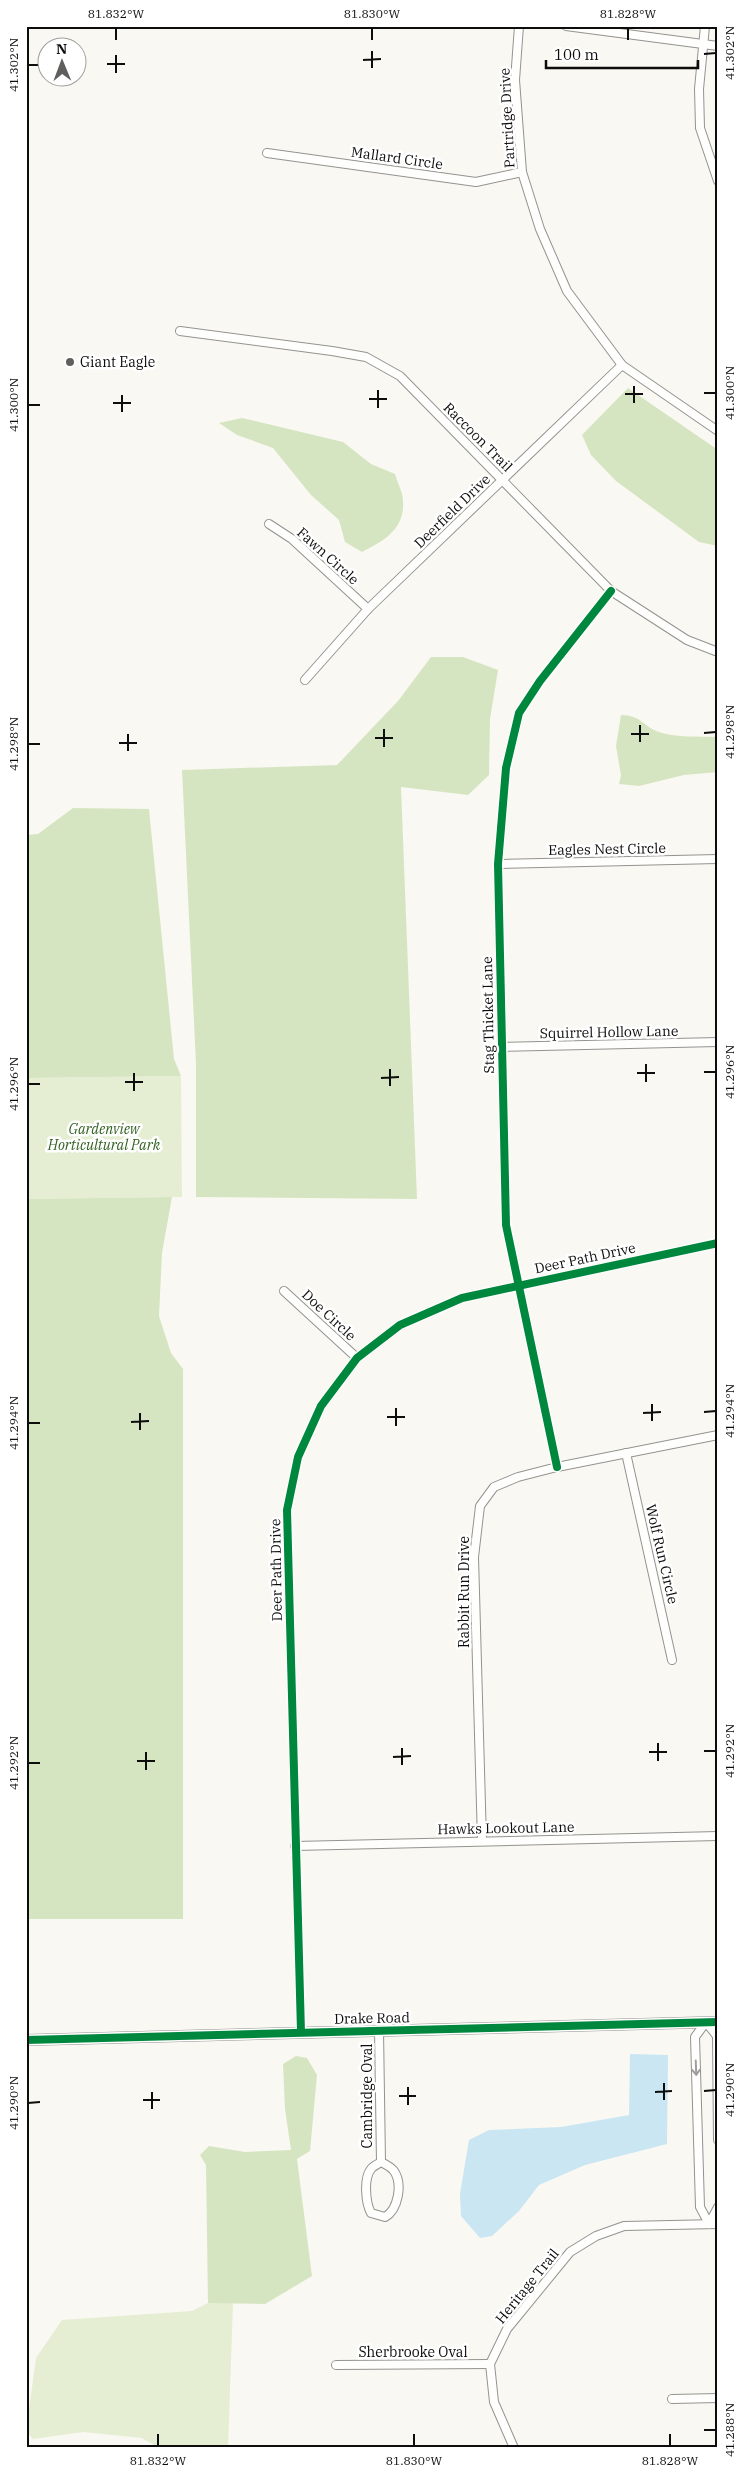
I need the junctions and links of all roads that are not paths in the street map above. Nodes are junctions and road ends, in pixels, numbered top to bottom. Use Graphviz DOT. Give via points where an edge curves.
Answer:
graph roads {
  1 [pos="519,26"];
  2 [pos="566,26"];
  3 [pos="706,26"];
  4 [pos="703,44"];
  5 [pos="718,46"];
  6 [pos="267,153"];
  7 [pos="522,172"];
  8 [pos="718,181"];
  9 [pos="180,331"];
  10 [pos="622,365"];
  11 [pos="718,432"];
  12 [pos="503,480"];
  13 [pos="269,524"];
  14 [pos="611,591"];
  15 [pos="368,610"];
  16 [pos="718,652"];
  17 [pos="305,680"];
  18 [pos="718,859"];
  19 [pos="498,864"];
  20 [pos="718,1042"];
  21 [pos="501,1047"];
  22 [pos="718,1243"];
  23 [pos="517,1285"];
  24 [pos="284,1291"];
  25 [pos="357,1358"];
  26 [pos="718,1435"];
  27 [pos="626,1453"];
  28 [pos="556,1467"];
  29 [pos="672,1660"];
  30 [pos="718,1836"];
  31 [pos="482,1841"];
  32 [pos="295,1846"];
  33 [pos="706,2022"];
  34 [pos="718,2022"];
  35 [pos="379,2030"];
  36 [pos="301,2032"];
  37 [pos="26,2040"];
  38 [pos="718,2140"];
  39 [pos="380,2162"];
  40 [pos="718,2207"];
  41 [pos="709,2224"];
  42 [pos="718,2224"];
  43 [pos="490,2364"];
  44 [pos="336,2365"];
  45 [pos="718,2398"];
  46 [pos="672,2399"];
  47 [pos="514,2448"];
  1 -- 7 [label="street, Partridge Drive" via="515,80"];
  2 -- 4 [label="street"];
  3 -- 4 [label="street"];
  4 -- 5 [label="street"];
  4 -- 8 [label="street" via="700,128"];
  6 -- 7 [label="street, Mallard Circle" via="476,182"];
  7 -- 10 [label="street, Partridge Drive" via="540,229 567,291"];
  9 -- 12 [label="street, Raccoon Trail" via="366,357 400,376"];
  10 -- 11 [label="street, Partridge Drive"];
  10 -- 12 [label="street, Deerfield Drive"];
  12 -- 14 [label="street, Raccoon Trail"];
  12 -- 15 [label="street, Deerfield Drive"];
  13 -- 15 [label="street, Fawn Circle" via="292,539"];
  14 -- 16 [label="street, Raccoon Trail" via="687,640"];
  14 -- 19 [label="street, Stag Thicket Lane" via="519,713 506,768"];
  15 -- 17 [label="street, Deerfield Drive"];
  18 -- 19 [label="street, Eagles Nest Circle"];
  19 -- 21 [label="street, Stag Thicket Lane"];
  20 -- 21 [label="street, Squirrel Hollow Lane"];
  21 -- 23 [label="street, Stag Thicket Lane" via="506,1225"];
  22 -- 23 [label="street, Deer Path Drive"];
  23 -- 25 [label="street, Deer Path Drive" via="462,1298 400,1325"];
  23 -- 28 [label="street, Stag Thicket Lane"];
  24 -- 25 [label="street, Doe Circle"];
  25 -- 32 [label="street, Deer Path Drive" via="317,1414 298,1457 287,1510"];
  26 -- 27 [label="street, Rabbit Run Drive"];
  27 -- 28 [label="street, Rabbit Run Drive"];
  27 -- 29 [label="street, Wolf Run Circle"];
  28 -- 31 [label="street, Rabbit Run Drive" via="494,1487 480,1506 474,1557"];
  30 -- 31 [label="street, Hawks Lookout Lane"];
  31 -- 32 [label="street, Hawks Lookout Lane"];
  32 -- 36 [label="street, Deer Path Drive"];
  33 -- 34 [label="street, Drake Road"];
  33 -- 35 [label="street, Drake Road"];
  33 -- 38 [label="street" via="717,2036"];
  33 -- 41 [label="street, one-way" via="695,2037 700,2206"];
  35 -- 36 [label="street, Drake Road"];
  35 -- 39 [label="street, Cambridge Oval"];
  36 -- 37 [label="street, Drake Road"];
  39 -- 39 [label="street, Cambridge Oval" via="367,2177 368,2207 371,2213 385,2218 397,2205 397,2177 391,2168"];
  40 -- 41 [label="street"];
  41 -- 42 [label="street, Heritage Trail"];
  41 -- 43 [label="street, Heritage Trail" via="624,2226 596,2236 570,2252 507,2329"];
  43 -- 44 [label="street, Sherbrooke Oval"];
  43 -- 47 [label="street" via="494,2402"];
  45 -- 46 [label="street"];
}
